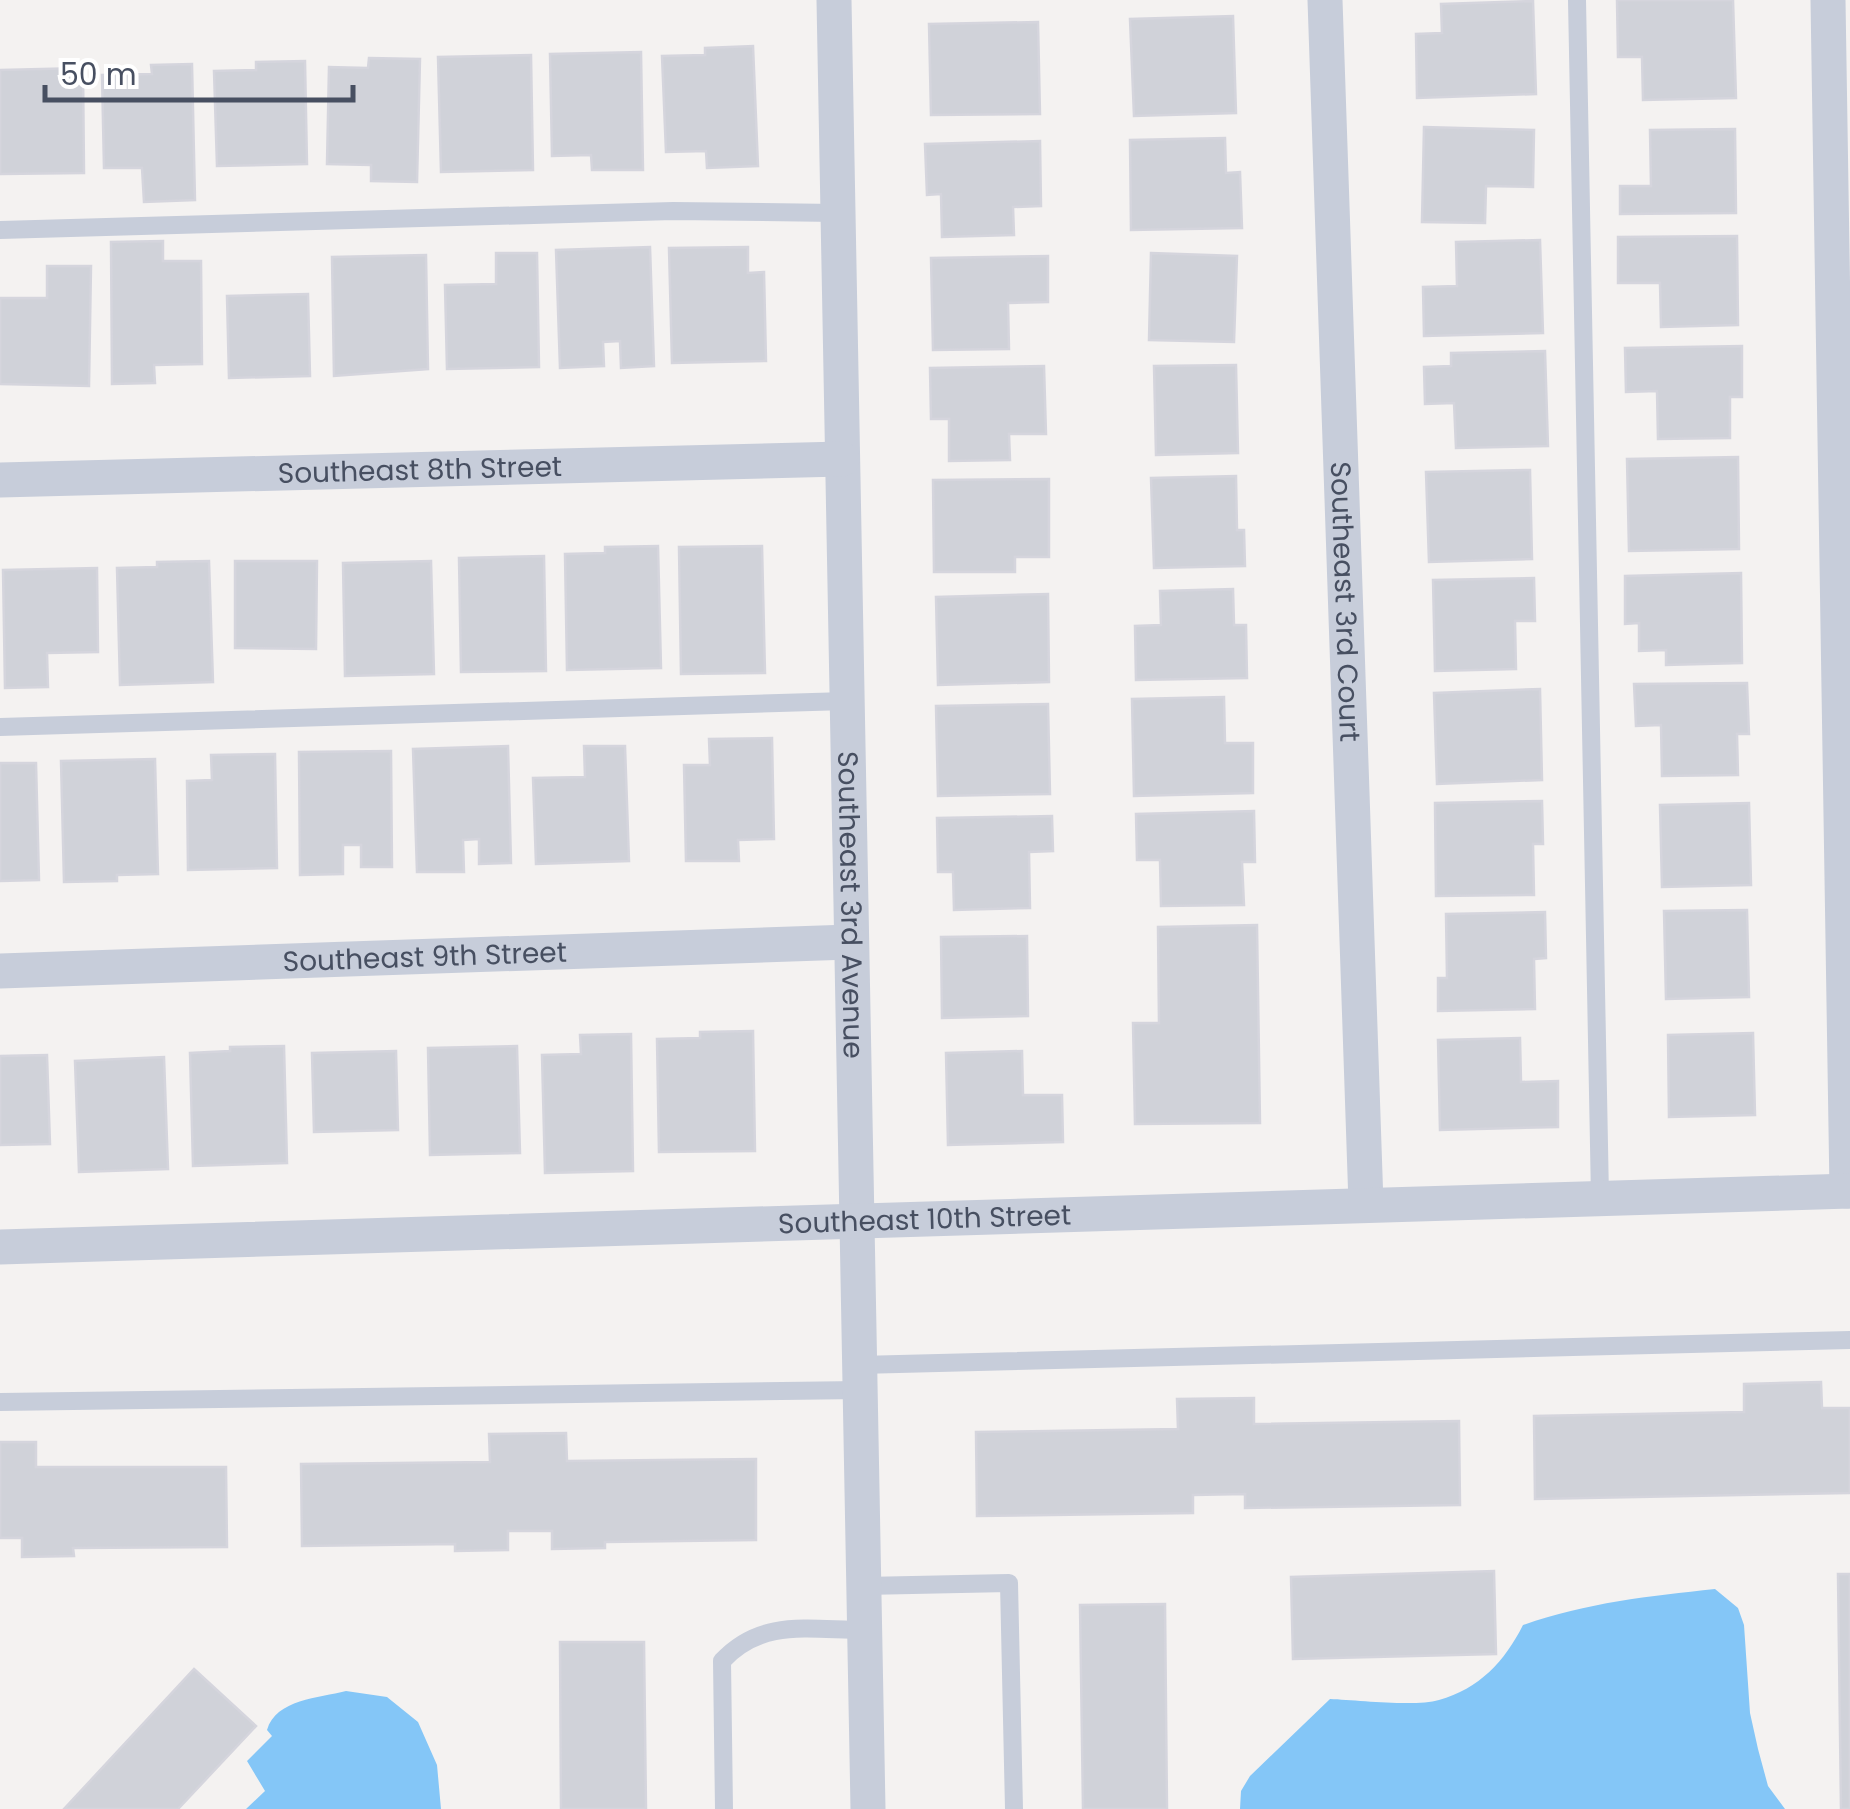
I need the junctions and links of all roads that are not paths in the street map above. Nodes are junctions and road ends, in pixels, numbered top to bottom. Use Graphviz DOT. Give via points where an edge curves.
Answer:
graph roads {
  1 [pos="834,0"];
  2 [pos="1324,0"];
  3 [pos="1576,0"];
  4 [pos="1828,0"];
  5 [pos="838,212"];
  6 [pos="0,230"];
  7 [pos="842,460"];
  8 [pos="0,480"];
  9 [pos="846,701"];
  10 [pos="0,727"];
  11 [pos="850,942"];
  12 [pos="0,971"];
  13 [pos="1848,1190"];
  14 [pos="1600,1198"];
  15 [pos="1366,1204"];
  16 [pos="856,1218"];
  17 [pos="0,1247"];
  18 [pos="1850,1340"];
  19 [pos="859,1378"];
  20 [pos="0,1402"];
  21 [pos="864,1586"];
  22 [pos="864,1630"];
  23 [pos="724,1809"];
  24 [pos="868,1809"];
  25 [pos="1014,1809"];
  1 -- 5 [label="street, Southeast 3rd Avenue"];
  2 -- 15 [label="street, Southeast 3rd Court"];
  3 -- 14 [label="lane"];
  4 -- 13 [label="street"];
  5 -- 6 [label="lane"];
  5 -- 7 [label="street, Southeast 3rd Avenue"];
  7 -- 8 [label="street, Southeast 8th Street"];
  7 -- 9 [label="street, Southeast 3rd Avenue"];
  9 -- 10 [label="lane"];
  9 -- 11 [label="street, Southeast 3rd Avenue"];
  11 -- 12 [label="street, Southeast 9th Street"];
  11 -- 16 [label="street, Southeast 3rd Avenue"];
  13 -- 14 [label="street, Southeast 10th Street"];
  14 -- 15 [label="street, Southeast 10th Street"];
  15 -- 16 [label="street, Southeast 10th Street"];
  16 -- 17 [label="street, Southeast 10th Street"];
  16 -- 19 [label="street, Southeast 3rd Avenue"];
  18 -- 19 [label="lane"];
  19 -- 20 [label="lane"];
  19 -- 21 [label="street, Southeast 3rd Avenue"];
  21 -- 22 [label="street, Southeast 3rd Avenue"];
  21 -- 25 [label="lane" via="1010,1583"];
  22 -- 23 [label="lane" via="766,1631 722,1660"];
  22 -- 24 [label="street, Southeast 3rd Avenue"];
}
